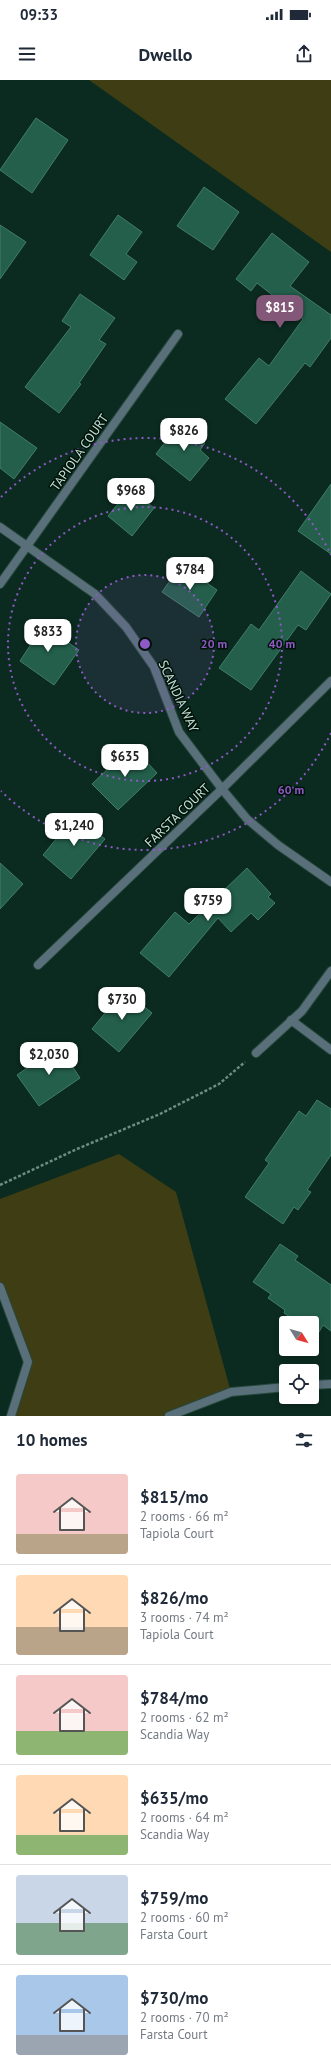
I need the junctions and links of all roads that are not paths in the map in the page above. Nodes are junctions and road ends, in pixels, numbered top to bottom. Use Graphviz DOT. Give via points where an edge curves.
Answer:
graph roads {
  1 [pos="178,334"];
  2 [pos="0,527"];
  3 [pos="27,546"];
  4 [pos="0,584"];
  5 [pos="331,681"];
  6 [pos="222,789"];
  7 [pos="331,882"];
  8 [pos="38,965"];
  9 [pos="331,971"];
  10 [pos="291,1020"];
  11 [pos="331,1050"];
  12 [pos="256,1052"];
  13 [pos="0,1287"];
  14 [pos="331,1384"];
  15 [pos="319,1385"];
  16 [pos="279,1388"];
  17 [pos="11,1416"];
  18 [pos="168,1416"];
  1 -- 3 [label="street, TAPIOLA COURT"];
  2 -- 3 [label="street, SCANDIA WAY"];
  3 -- 4 [label="street, TAPIOLA COURT"];
  3 -- 6 [label="street, SCANDIA WAY" via="95,594 126,626 154,667 180,732"];
  5 -- 6 [label="street, FARSTA COURT"];
  6 -- 7 [label="street, SCANDIA WAY" via="246,819 278,846"];
  6 -- 8 [label="street, FARSTA COURT"];
  9 -- 10 [label="street" via="302,1011"];
  10 -- 11 [label="street"];
  10 -- 12 [label="street"];
  13 -- 17 [label="street" via="28,1362"];
  14 -- 15 [label="street"];
  16 -- 18 [label="street" via="231,1392"];
}
